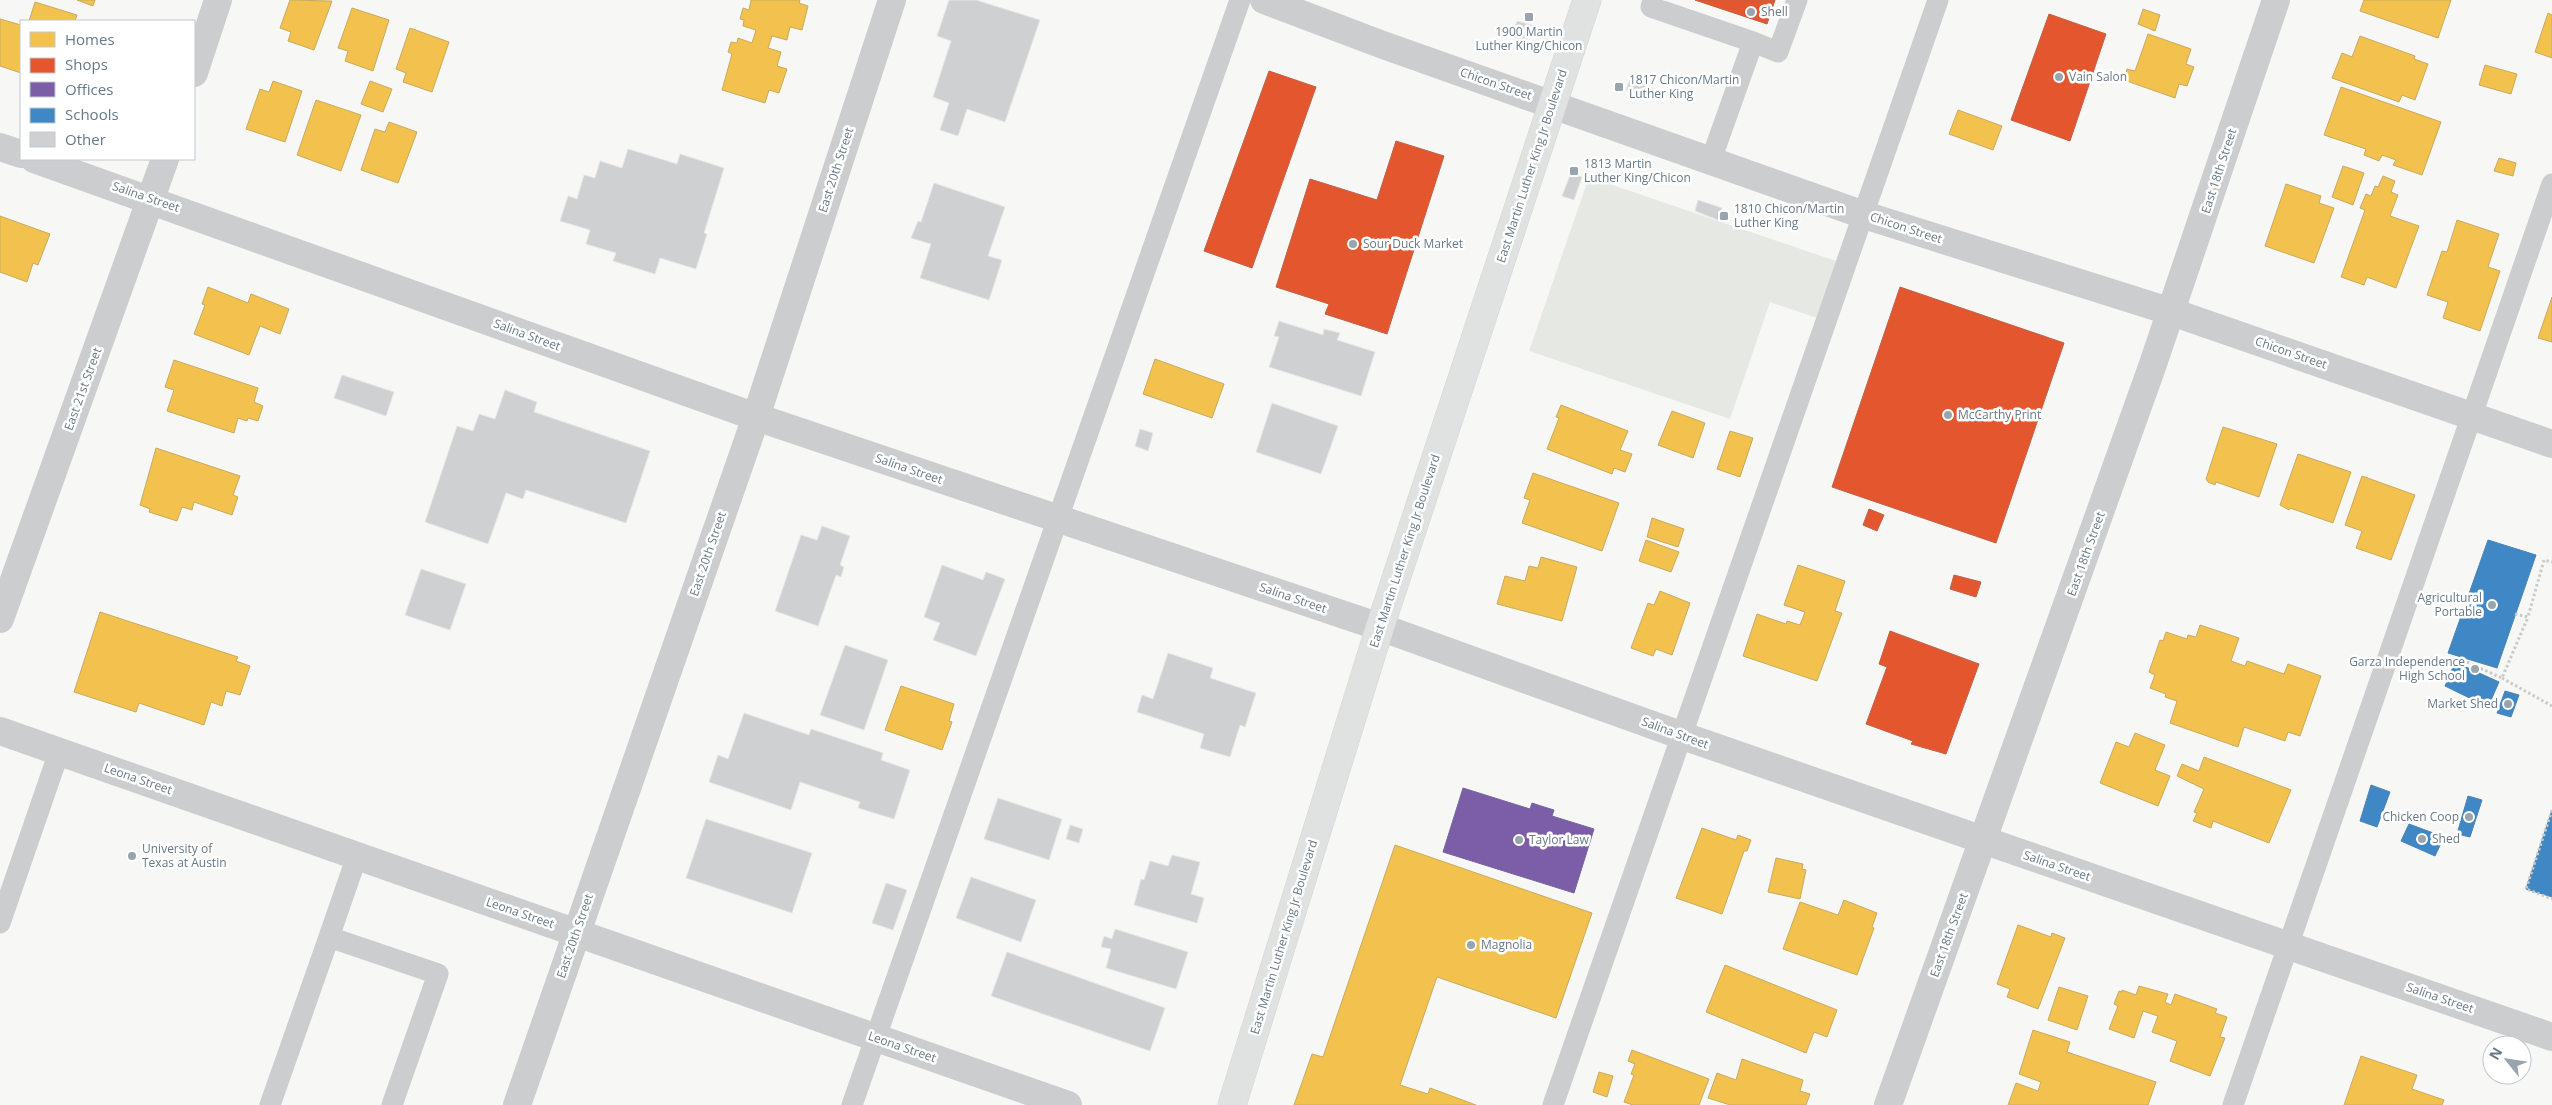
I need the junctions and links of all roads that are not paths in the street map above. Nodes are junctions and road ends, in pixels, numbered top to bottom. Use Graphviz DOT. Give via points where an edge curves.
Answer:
graph roads {
  1 [pos="218,0"];
  2 [pos="892,0"];
  3 [pos="1240,0"];
  4 [pos="1264,0"];
  5 [pos="1587,0"];
  6 [pos="1653,0"];
  7 [pos="1797,0"];
  8 [pos="1938,0"];
  9 [pos="2276,0"];
  10 [pos="1752,42"];
  11 [pos="195,70"];
  12 [pos="1553,104"];
  13 [pos="0,147"];
  14 [pos="20,154"];
  15 [pos="37,160"];
  16 [pos="164,160"];
  17 [pos="1711,160"];
  18 [pos="2552,184"];
  19 [pos="151,199"];
  20 [pos="1864,214"];
  21 [pos="2172,312"];
  22 [pos="2471,416"];
  23 [pos="756,417"];
  24 [pos="2552,444"];
  25 [pos="1058,519"];
  26 [pos="0,619"];
  27 [pos="1380,627"];
  28 [pos="0,731"];
  29 [pos="1683,736"];
  30 [pos="59,752"];
  31 [pos="1984,840"];
  32 [pos="357,856"];
  33 [pos="0,923"];
  34 [pos="576,932"];
  35 [pos="329,937"];
  36 [pos="2289,946"];
  37 [pos="2552,1037"];
  38 [pos="876,1038"];
  39 [pos="270,1105"];
  40 [pos="392,1105"];
  41 [pos="518,1105"];
  42 [pos="852,1105"];
  43 [pos="1068,1105"];
  44 [pos="1232,1105"];
  45 [pos="1553,1105"];
  46 [pos="1888,1105"];
  47 [pos="2233,1105"];
  1 -- 11 [label="street"];
  2 -- 23 [label="street, East 20th Street"];
  3 -- 25 [label="lane"];
  4 -- 12 [label="street, Chicon Street"];
  5 -- 12 [label="main road, East Martin Luther King Jr Boulevard"];
  6 -- 10 [label="lane" via="1651,7"];
  7 -- 10 [label="lane" via="1778,52"];
  8 -- 20 [label="lane"];
  9 -- 21 [label="street, East 18th Street"];
  10 -- 17 [label="lane"];
  12 -- 17 [label="street, Chicon Street"];
  12 -- 27 [label="main road, East Martin Luther King Jr Boulevard"];
  13 -- 14 [label="street"];
  15 -- 19 [label="street, Salina Street"];
  16 -- 19 [label="street, East 21st Street"];
  17 -- 20 [label="street, Chicon Street"];
  18 -- 22 [label="lane"];
  19 -- 23 [label="street, Salina Street"];
  19 -- 26 [label="street, East 21st Street"];
  20 -- 21 [label="street, Chicon Street"];
  20 -- 29 [label="lane"];
  21 -- 22 [label="street, Chicon Street"];
  21 -- 31 [label="street, East 18th Street"];
  22 -- 24 [label="street, Chicon Street"];
  22 -- 36 [label="lane"];
  23 -- 25 [label="street, Salina Street"];
  23 -- 34 [label="street, East 20th Street"];
  25 -- 27 [label="street, Salina Street"];
  25 -- 38 [label="lane"];
  27 -- 29 [label="street, Salina Street"];
  27 -- 44 [label="main road, East Martin Luther King Jr Boulevard"];
  28 -- 30 [label="street, Leona Street"];
  29 -- 31 [label="street, Salina Street"];
  29 -- 45 [label="lane"];
  30 -- 32 [label="street, Leona Street"];
  30 -- 33 [label="lane"];
  31 -- 36 [label="street, Salina Street"];
  31 -- 46 [label="street, East 18th Street"];
  32 -- 34 [label="street, Leona Street"];
  32 -- 35 [label="lane"];
  34 -- 38 [label="street, Leona Street"];
  34 -- 41 [label="street, East 20th Street"];
  35 -- 39 [label="lane"];
  35 -- 40 [label="lane" via="438,974"];
  36 -- 37 [label="street, Salina Street"];
  36 -- 47 [label="lane"];
  38 -- 42 [label="lane"];
  38 -- 43 [label="street, Leona Street"];
}
